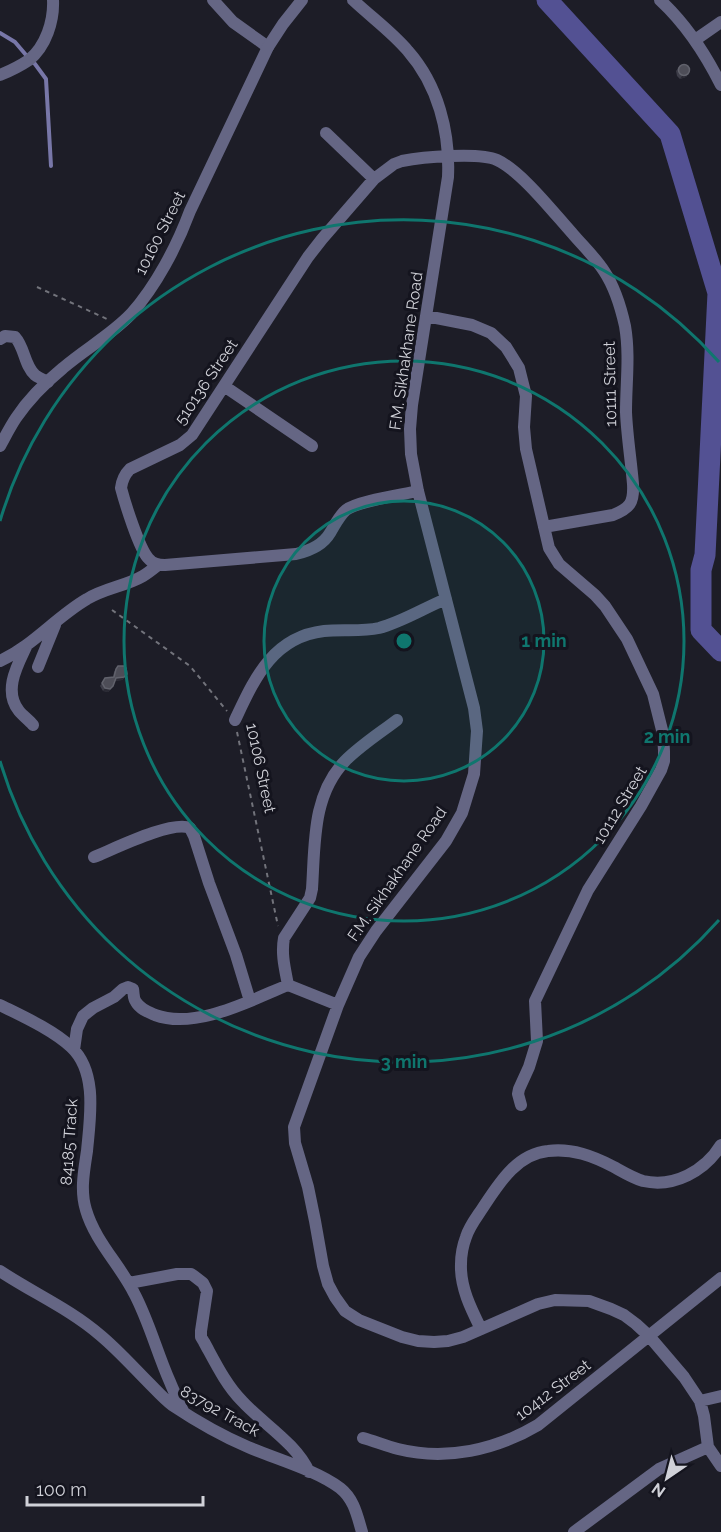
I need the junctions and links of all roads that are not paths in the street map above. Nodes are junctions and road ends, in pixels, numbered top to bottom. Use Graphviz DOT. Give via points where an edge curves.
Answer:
graph roads {
  1 [pos="52,0"];
  2 [pos="213,0"];
  3 [pos="302,0"];
  4 [pos="353,0"];
  5 [pos="660,0"];
  6 [pos="721,22"];
  7 [pos="695,39"];
  8 [pos="268,46"];
  9 [pos="0,75"];
  10 [pos="721,85"];
  11 [pos="326,133"];
  12 [pos="449,157"];
  13 [pos="374,180"];
  14 [pos="426,316"];
  15 [pos="0,339"];
  16 [pos="48,382"];
  17 [pos="224,386"];
  18 [pos="0,446"];
  19 [pos="312,446"];
  20 [pos="418,491"];
  21 [pos="544,527"];
  22 [pos="158,565"];
  23 [pos="446,598"];
  24 [pos="57,621"];
  25 [pos="27,646"];
  26 [pos="0,661"];
  27 [pos="38,667"];
  28 [pos="235,720"];
  29 [pos="397,720"];
  30 [pos="33,725"];
  31 [pos="94,857"];
  32 [pos="288,985"];
  33 [pos="250,1000"];
  34 [pos="0,1005"];
  35 [pos="338,1005"];
  36 [pos="74,1050"];
  37 [pos="521,1105"];
  38 [pos="721,1145"];
  39 [pos="0,1271"];
  40 [pos="721,1278"];
  41 [pos="129,1283"];
  42 [pos="481,1329"];
  43 [pos="649,1336"];
  44 [pos="721,1396"];
  45 [pos="700,1401"];
  46 [pos="183,1411"];
  47 [pos="363,1438"];
  48 [pos="708,1448"];
  49 [pos="721,1466"];
  50 [pos="309,1472"];
  51 [pos="362,1532"];
  52 [pos="574,1532"];
  1 -- 9 [label="street" via="51,24 38,50 30,59"];
  2 -- 8 [label="street" via="233,22"];
  3 -- 8 [label="street, 10160 Street"];
  4 -- 12 [label="street, F.M. Sikhakhane Road" via="409,52 428,81 442,115"];
  5 -- 7 [label="street"];
  6 -- 7 [label="street"];
  7 -- 10 [label="street"];
  8 -- 16 [label="street, 10160 Street" via="182,233 150,287 128,316"];
  11 -- 13 [label="street"];
  12 -- 13 [label="street, 510136 Street" via="402,161"];
  12 -- 14 [label="street, F.M. Sikhakhane Road"];
  12 -- 21 [label="street, 10111 Street" via="488,157 519,176 604,270 624,325 632,502 613,515"];
  13 -- 17 [label="street, 510136 Street" via="308,257"];
  14 -- 20 [label="street, F.M. Sikhakhane Road" via="410,429"];
  14 -- 21 [label="street, 10112 Street" via="491,333 519,368 526,396 524,439"];
  15 -- 16 [label="street" via="15,337 31,370"];
  16 -- 18 [label="street, 10160 Street" via="15,419"];
  17 -- 19 [label="street"];
  17 -- 22 [label="street, 510136 Street" via="185,442 130,469 122,481 143,551"];
  20 -- 22 [label="street" via="352,507 341,515 327,538 306,552"];
  20 -- 23 [label="street, F.M. Sikhakhane Road"];
  21 -- 37 [label="street, 10112 Street" via="553,556 605,606 627,639 653,694 663,734 664,761 588,890 535,1001 537,1041 519,1089"];
  22 -- 24 [label="street" via="142,577 96,593"];
  23 -- 28 [label="street" via="380,628 324,631 291,642 258,673"];
  23 -- 35 [label="street, F.M. Sikhakhane Road" via="474,708 474,774 462,813 450,834 376,931 359,957"];
  24 -- 25 [label="street"];
  24 -- 27 [label="street"];
  25 -- 26 [label="street"];
  25 -- 30 [label="street" via="14,670 12,693 18,710"];
  29 -- 32 [label="street" via="350,757 335,772 324,793 310,898 282,946"];
  31 -- 33 [label="street" via="161,830 190,828"];
  32 -- 33 [label="street"];
  32 -- 35 [label="street"];
  33 -- 36 [label="street" via="210,1015 169,1019 136,1003 133,989 128,987 82,1016"];
  34 -- 36 [label="street, 84185 Track"];
  35 -- 42 [label="street, F.M. Sikhakhane Road" via="293,1132 328,1284 339,1304 352,1316 402,1337 448,1341"];
  36 -- 41 [label="street, 84185 Track" via="88,1077 89,1090 83,1199 90,1224"];
  38 -- 42 [label="street" via="698,1170 655,1182 630,1176 580,1152 549,1150 525,1158 491,1195 462,1249 462,1281"];
  39 -- 46 [label="street, 83792 Track" via="86,1323 163,1397"];
  40 -- 43 [label="street, 10412 Street"];
  41 -- 46 [label="street, 84185 Track"];
  41 -- 50 [label="street" via="185,1273 203,1283 207,1291 201,1337 234,1393 288,1444"];
  42 -- 43 [label="street, F.M. Sikhakhane Road" via="537,1304 570,1300 589,1301 611,1309"];
  43 -- 45 [label="street, F.M. Sikhakhane Road"];
  43 -- 47 [label="street, 10412 Street" via="538,1425 506,1442 443,1454 399,1449"];
  44 -- 45 [label="street"];
  45 -- 48 [label="street, F.M. Sikhakhane Road"];
  46 -- 50 [label="street, 83792 Track" via="246,1446"];
  48 -- 49 [label="street, F.M. Sikhakhane Road"];
  48 -- 52 [label="street" via="659,1469"];
  50 -- 51 [label="street, 83792 Track" via="346,1493"];
}
